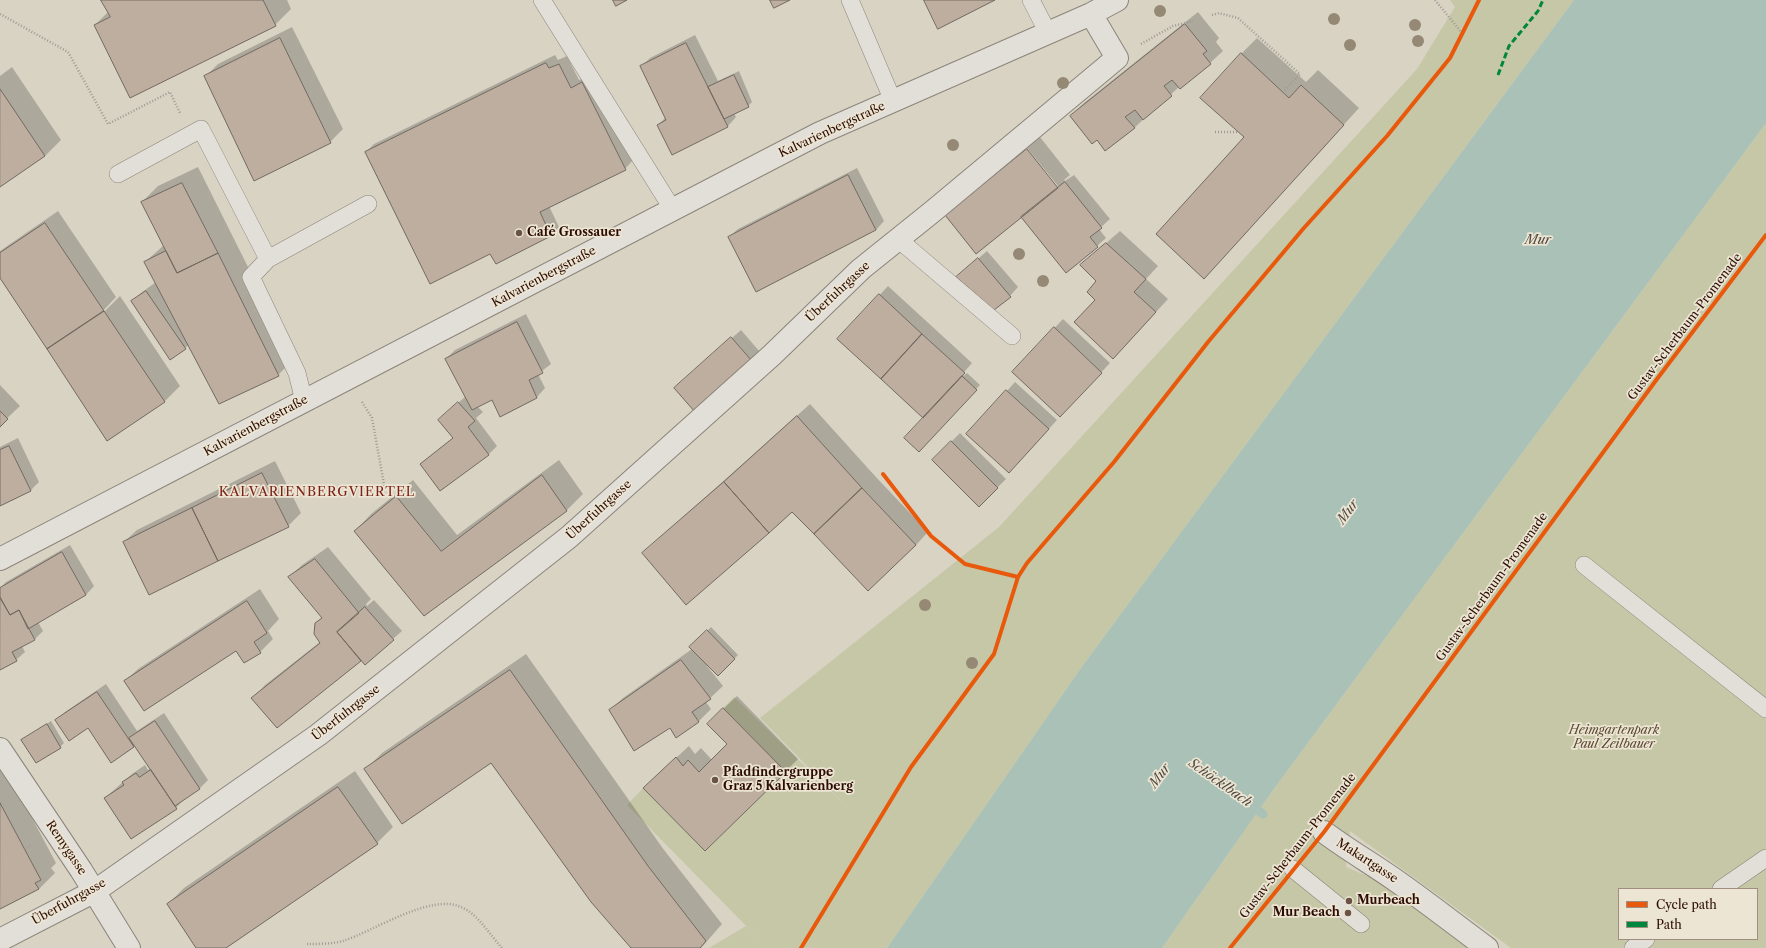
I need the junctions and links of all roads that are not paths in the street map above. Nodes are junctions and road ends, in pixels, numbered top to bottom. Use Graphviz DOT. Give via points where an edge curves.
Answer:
graph roads {
  1 [pos="542,0"];
  2 [pos="850,0"];
  3 [pos="1031,0"];
  4 [pos="1117,0"];
  5 [pos="1091,14"];
  6 [pos="1048,33"];
  7 [pos="893,101"];
  8 [pos="118,174"];
  9 [pos="368,204"];
  10 [pos="673,210"];
  11 [pos="898,239"];
  12 [pos="268,259"];
  13 [pos="1012,336"];
  14 [pos="304,401"];
  15 [pos="0,559"];
  16 [pos="1584,566"];
  17 [pos="1766,709"];
  18 [pos="0,749"];
  19 [pos="1324,832"];
  20 [pos="1766,858"];
  21 [pos="1293,869"];
  22 [pos="1722,888"];
  23 [pos="94,891"];
  24 [pos="1361,924"];
  25 [pos="0,940"];
  26 [pos="1645,940"];
  27 [pos="129,948"];
  28 [pos="1487,948"];
  29 [pos="1633,948"];
  1 -- 10 [label="lane"];
  2 -- 7 [label="lane"];
  3 -- 6 [label="lane"];
  4 -- 5 [label="street, Kalvarienbergstraße"];
  5 -- 6 [label="street, Kalvarienbergstraße"];
  5 -- 11 [label="street, Überfuhrgasse" via="1117,58"];
  6 -- 7 [label="street, Kalvarienbergstraße"];
  7 -- 10 [label="street, Kalvarienbergstraße" via="820,133"];
  8 -- 12 [label="lane" via="201,129"];
  9 -- 12 [label="lane"];
  10 -- 14 [label="street, Kalvarienbergstraße"];
  11 -- 13 [label="lane"];
  11 -- 23 [label="street, Überfuhrgasse" via="861,268 772,355 569,537 318,735"];
  12 -- 14 [label="lane" via="251,277 297,373"];
  14 -- 15 [label="street, Kalvarienbergstraße"];
  16 -- 17 [label="lane"];
  18 -- 23 [label="street, Remygasse"];
  19 -- 28 [label="street, Makartgasse" via="1399,882"];
  20 -- 22 [label="lane"];
  21 -- 24 [label="lane"];
  23 -- 25 [label="street, Überfuhrgasse"];
  23 -- 27 [label="street, Remygasse"];
  26 -- 29 [label="lane"];
}
